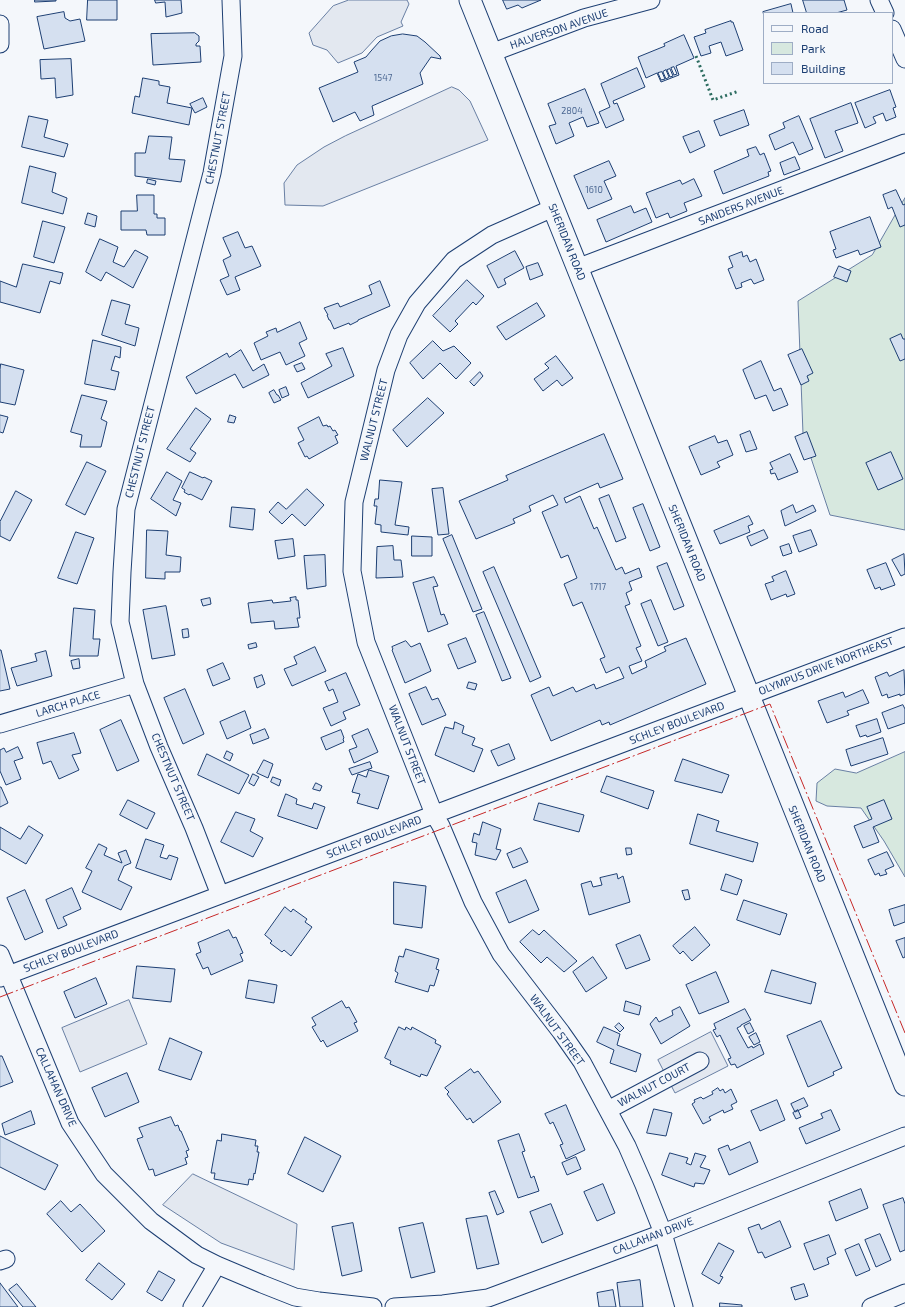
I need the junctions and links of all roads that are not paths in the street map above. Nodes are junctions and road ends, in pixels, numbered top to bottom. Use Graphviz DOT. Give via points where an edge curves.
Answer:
graph roads {
  1 [pos="231,0"];
  2 [pos="470,0"];
  3 [pos="651,0"];
  4 [pos="879,0"];
  5 [pos="885,12"];
  6 [pos="0,24"];
  7 [pos="893,31"];
  8 [pos="0,37"];
  9 [pos="0,44"];
  10 [pos="491,53"];
  11 [pos="905,59"];
  12 [pos="905,143"];
  13 [pos="553,208"];
  14 [pos="577,268"];
  15 [pos="905,637"];
  16 [pos="135,684"];
  17 [pos="748,696"];
  18 [pos="0,724"];
  19 [pos="434,814"];
  20 [pos="220,895"];
  21 [pos="0,954"];
  22 [pos="4,977"];
  23 [pos="700,1060"];
  24 [pos="905,1085"];
  25 [pos="608,1110"];
  26 [pos="905,1136"];
  27 [pos="662,1233"];
  28 [pos="217,1266"];
  29 [pos="905,1293"];
  30 [pos="192,1307"];
  31 [pos="373,1307"];
  32 [pos="394,1307"];
  33 [pos="684,1307"];
  34 [pos="871,1307"];
  1 -- 16 [label="street, CHESTNUT STREET" via="234,56 212,173 126,509 120,622"];
  2 -- 10 [label="main road, SHERIDAN ROAD"];
  3 -- 10 [label="street, HALVERSON AVENUE" via="584,18"];
  4 -- 5 [label="street"];
  6 -- 8 [label="street"];
  7 -- 11 [label="street"];
  8 -- 9 [label="street"];
  10 -- 13 [label="main road, SHERIDAN ROAD"];
  12 -- 14 [label="street, SANDERS AVENUE"];
  13 -- 14 [label="main road, SHERIDAN ROAD"];
  13 -- 19 [label="street, WALNUT STREET" via="492,235 454,260 417,303 399,335 386,370 354,502 352,570 366,642"];
  14 -- 17 [label="main road, SHERIDAN ROAD"];
  15 -- 17 [label="street, OLYMPUS DRIVE NORTHEAST"];
  16 -- 18 [label="street, LARCH PLACE"];
  16 -- 20 [label="street, CHESTNUT STREET"];
  17 -- 19 [label="street, SCHLEY BOULEVARD"];
  17 -- 24 [label="main road, SHERIDAN ROAD"];
  19 -- 20 [label="street, SCHLEY BOULEVARD"];
  19 -- 25 [label="street, WALNUT STREET" via="473,902 501,954 565,1036"];
  20 -- 22 [label="street, SCHLEY BOULEVARD"];
  21 -- 22 [label="street, CALLAHAN DRIVE"];
  22 -- 28 [label="street, CALLAHAN DRIVE" via="70,1123 104,1174 151,1221 197,1255"];
  23 -- 25 [label="street, WALNUT COURT"];
  25 -- 27 [label="street, WALNUT STREET" via="627,1146"];
  26 -- 27 [label="street, CALLAHAN DRIVE"];
  27 -- 32 [label="street, CALLAHAN DRIVE" via="488,1298"];
  27 -- 33 [label="street, WALNUT STREET"];
  28 -- 30 [label="street"];
  28 -- 31 [label="street, CALLAHAN DRIVE" via="295,1297"];
  29 -- 34 [label="street"];
}
